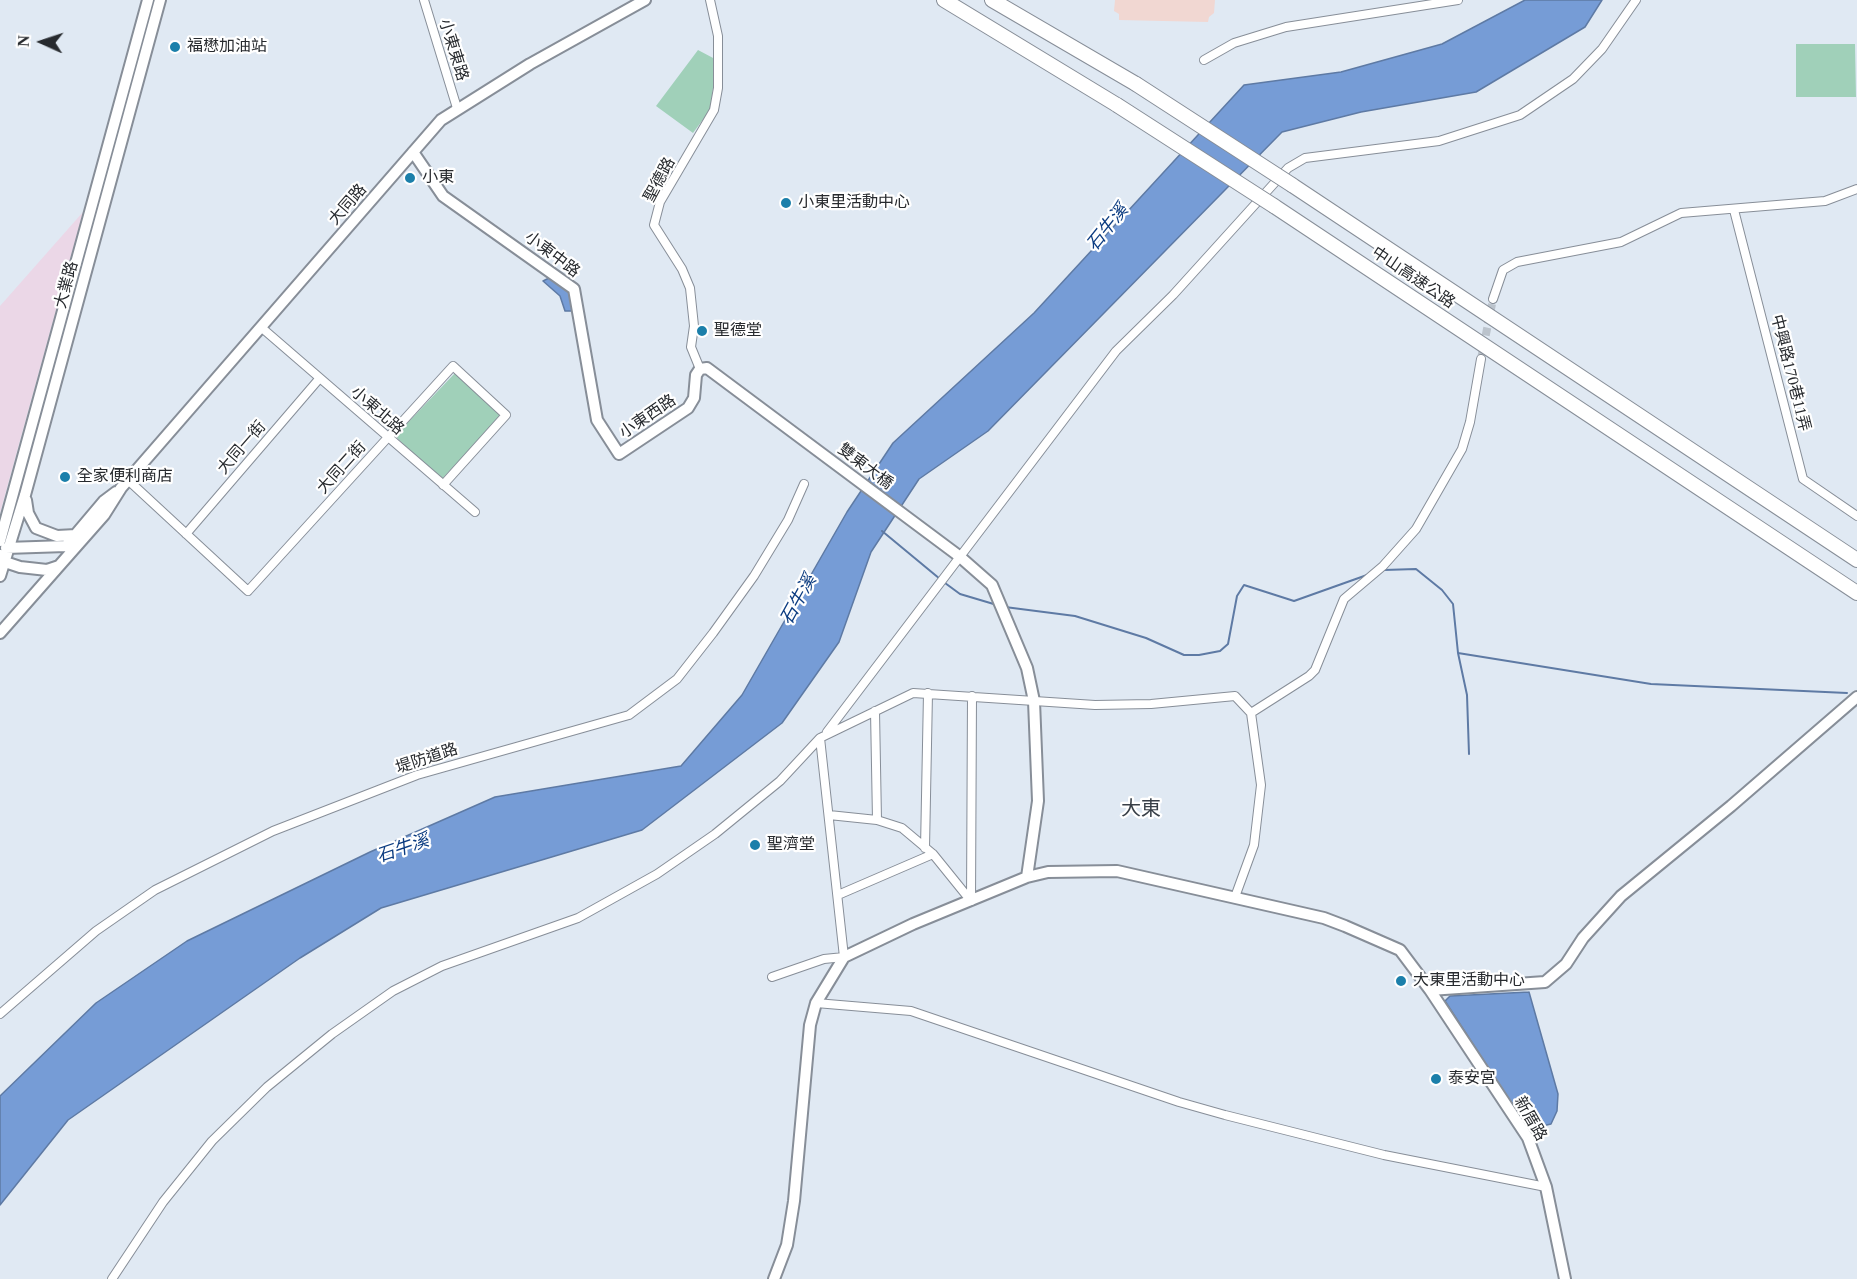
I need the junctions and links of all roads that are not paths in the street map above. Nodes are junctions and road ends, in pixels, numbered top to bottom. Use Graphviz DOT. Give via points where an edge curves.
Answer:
graph roads {
  1 [pos="148,0"];
  2 [pos="160,0"];
  3 [pos="424,0"];
  4 [pos="645,0"];
  5 [pos="710,0"];
  6 [pos="944,0"];
  7 [pos="992,0"];
  8 [pos="1458,0"];
  9 [pos="1636,0"];
  10 [pos="1204,60"];
  11 [pos="457,108"];
  12 [pos="413,152"];
  13 [pos="1857,189"];
  14 [pos="1734,210"];
  15 [pos="88,219"];
  16 [pos="99,223"];
  17 [pos="1493,298"];
  18 [pos="262,328"];
  19 [pos="1481,359"];
  20 [pos="700,369"];
  21 [pos="319,379"];
  22 [pos="388,438"];
  23 [pos="619,454"];
  24 [pos="124,484"];
  25 [pos="804,484"];
  26 [pos="443,485"];
  27 [pos="25,495"];
  28 [pos="475,512"];
  29 [pos="1857,516"];
  30 [pos="186,534"];
  31 [pos="75,535"];
  32 [pos="3,546"];
  33 [pos="959,556"];
  34 [pos="3,559"];
  35 [pos="1857,560"];
  36 [pos="59,566"];
  37 [pos="0,576"];
  38 [pos="1857,592"];
  39 [pos="0,633"];
  40 [pos="928,693"];
  41 [pos="972,696"];
  42 [pos="1857,697"];
  43 [pos="1034,701"];
  44 [pos="875,711"];
  45 [pos="1251,713"];
  46 [pos="824,735"];
  47 [pos="829,815"];
  48 [pos="877,820"];
  49 [pos="925,848"];
  50 [pos="933,854"];
  51 [pos="1027,877"];
  52 [pos="838,895"];
  53 [pos="1235,897"];
  54 [pos="971,901"];
  55 [pos="844,957"];
  56 [pos="772,977"];
  57 [pos="1430,990"];
  58 [pos="816,1003"];
  59 [pos="0,1014"];
  60 [pos="1546,1187"];
  61 [pos="112,1279"];
  62 [pos="774,1279"];
  63 [pos="1565,1279"];
  1 -- 15 [label="street, 大業路"];
  2 -- 16 [label="street, 大業路"];
  3 -- 11 [label="street, 小東東路"];
  4 -- 11 [label="street, 大同路"];
  5 -- 20 [label="street, 聖德路" via="718,36 714,110 660,202 654,225 690,288 692,347"];
  6 -- 38 [label="highway, 中山高速公路, bridge" via="1274,206"];
  7 -- 35 [label="highway, 中山高速公路, bridge" via="1136,84"];
  8 -- 10 [label="street" via="1286,27 1234,43"];
  9 -- 33 [label="street" via="1602,49 1573,79 1520,115 1439,141 1305,158 1287,168 1173,295 1116,351"];
  11 -- 12 [label="street, 大同路"];
  12 -- 18 [label="street, 大同路"];
  12 -- 23 [label="street, 小東中路" via="443,196 574,289 597,420"];
  13 -- 14 [label="street" via="1825,201"];
  14 -- 17 [label="street" via="1681,213 1621,242 1509,264"];
  14 -- 29 [label="street, 中興路170巷11弄" via="1803,479"];
  15 -- 16 [label="street"];
  15 -- 32 [label="street, 大業路"];
  16 -- 27 [label="street, 大業路"];
  18 -- 21 [label="street, 小東北路"];
  18 -- 24 [label="street, 大同路"];
  19 -- 45 [label="street" via="1462,449 1416,529 1383,566 1344,599 1315,670"];
  20 -- 23 [label="street, 小東西路" via="688,408"];
  20 -- 33 [label="street, 雙東大橋" via="713,371"];
  21 -- 22 [label="street, 小東北路"];
  21 -- 30 [label="street, 大同一街"];
  22 -- 26 [label="street, 小東北路"];
  22 -- 26 [label="street, 大同二街" via="453,366 506,415"];
  22 -- 30 [label="street, 大同二街" via="248,591"];
  24 -- 30 [label="street, 大同二街"];
  24 -- 31 [label="street, 大同路"];
  24 -- 36 [label="street, 大同路" via="104,515"];
  25 -- 59 [label="street, 堤防道路" via="788,520 713,633 678,679 629,716 417,775 273,831 155,890 96,932"];
  26 -- 28 [label="street, 小東北路"];
  27 -- 31 [label="street" via="36,528 57,536"];
  27 -- 32 [label="street, 大業路"];
  31 -- 32 [label="street, 大同路" via="66,546 54,548"];
  32 -- 34 [label="street, 大業路"];
  33 -- 43 [label="street, 雙東大橋" via="992,585 1027,669"];
  33 -- 46 [label="street"];
  34 -- 36 [label="street" via="33,569"];
  34 -- 37 [label="street, 大業路"];
  36 -- 39 [label="street, 大同路"];
  40 -- 41 [label="street"];
  40 -- 44 [label="street" via="904,695"];
  40 -- 49 [label="street"];
  41 -- 43 [label="street"];
  41 -- 54 [label="street"];
  42 -- 57 [label="street" via="1621,896 1554,977 1531,984"];
  43 -- 45 [label="street" via="1140,704 1235,696"];
  43 -- 51 [label="street, 雙東大橋" via="1038,801"];
  44 -- 46 [label="street"];
  44 -- 48 [label="street"];
  45 -- 53 [label="street" via="1262,785 1254,844"];
  46 -- 47 [label="street"];
  46 -- 61 [label="street" via="780,781 715,834 657,873 578,918 442,966 393,992 332,1034 267,1087 212,1141 163,1202"];
  47 -- 48 [label="street"];
  47 -- 52 [label="street"];
  48 -- 49 [label="street" via="902,828"];
  49 -- 50 [label="street"];
  50 -- 52 [label="street"];
  50 -- 54 [label="street"];
  51 -- 53 [label="street, 新厝路" via="1048,872 1118,871"];
  51 -- 54 [label="street, 新厝路"];
  52 -- 55 [label="street"];
  53 -- 57 [label="street, 新厝路" via="1324,918 1400,951"];
  54 -- 55 [label="street, 新厝路"];
  55 -- 56 [label="street" via="824,959"];
  55 -- 58 [label="street"];
  57 -- 60 [label="street, 新厝路" via="1527,1138"];
  58 -- 60 [label="street" via="919,1013 1214,1112 1384,1155"];
  58 -- 62 [label="street" via="807,1045 793,1210 787,1245"];
  60 -- 63 [label="street, 新厝路"];
}
